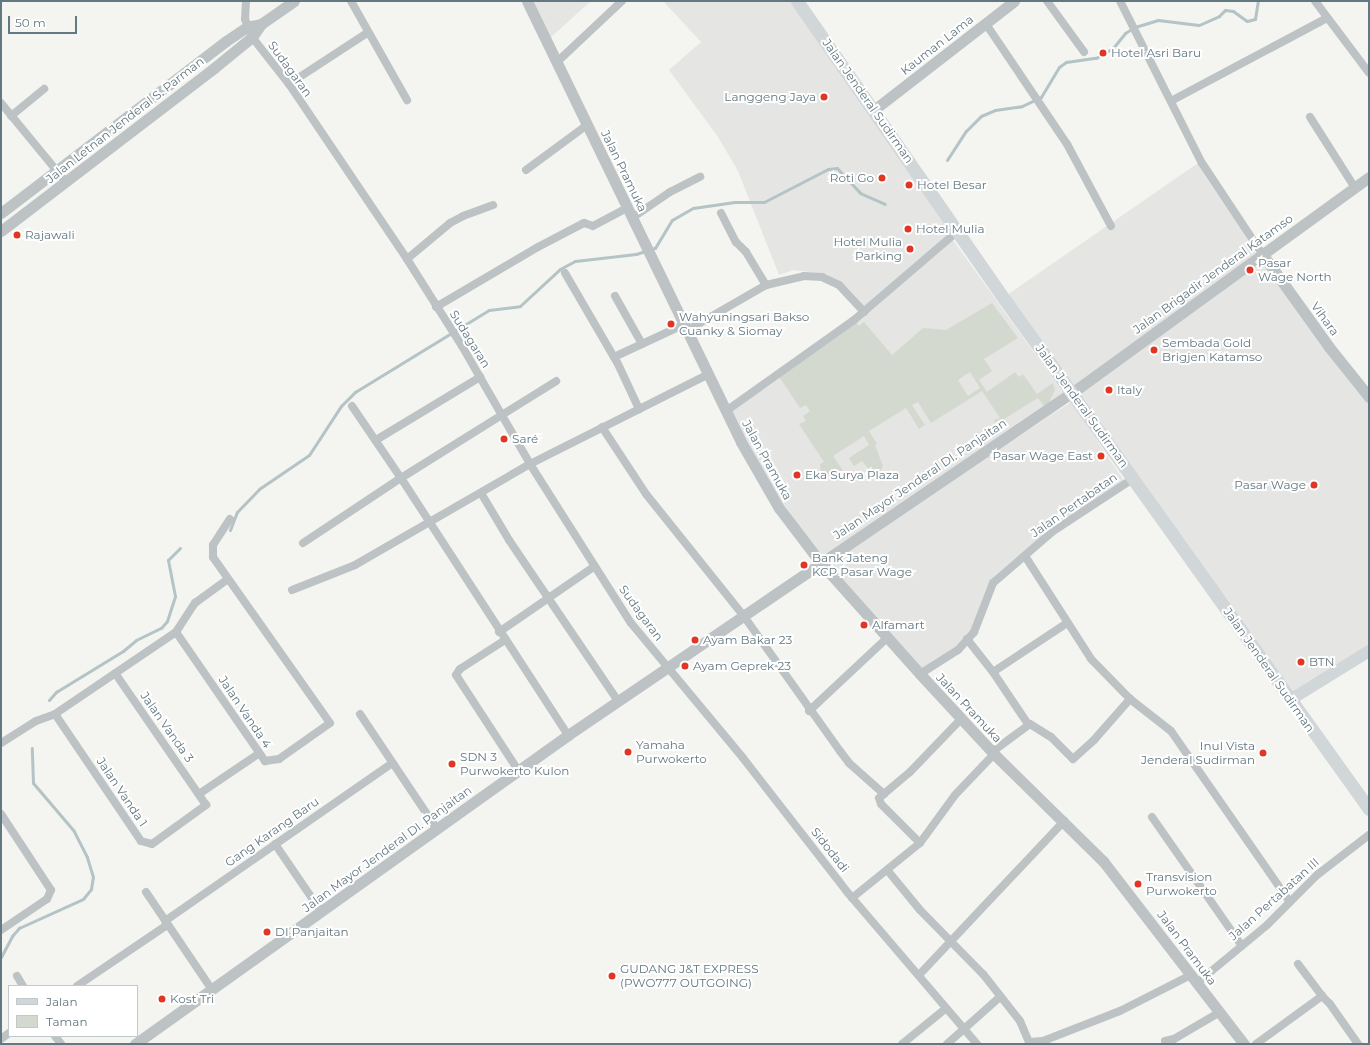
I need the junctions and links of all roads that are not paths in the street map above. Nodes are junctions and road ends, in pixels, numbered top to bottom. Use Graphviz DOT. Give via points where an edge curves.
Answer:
graph roads {
  1 [pos="246,1"];
  2 [pos="294,1"];
  3 [pos="351,1"];
  4 [pos="527,1"];
  5 [pos="622,1"];
  6 [pos="797,1"];
  7 [pos="1014,1"];
  8 [pos="1048,1"];
  9 [pos="1120,1"];
  10 [pos="1315,1"];
  11 [pos="1002,5"];
  12 [pos="1327,18"];
  13 [pos="986,24"];
  14 [pos="250,32"];
  15 [pos="367,33"];
  16 [pos="1084,52"];
  17 [pos="557,62"];
  18 [pos="1369,73"];
  19 [pos="289,84"];
  20 [pos="44,89"];
  21 [pos="159,92"];
  22 [pos="407,100"];
  23 [pos="1171,101"];
  24 [pos="1,103"];
  25 [pos="167,104"];
  26 [pos="875,109"];
  27 [pos="11,116"];
  28 [pos="1310,117"];
  29 [pos="587,125"];
  30 [pos="58,170"];
  31 [pos="526,170"];
  32 [pos="700,177"];
  33 [pos="1369,177"];
  34 [pos="66,182"];
  35 [pos="1355,188"];
  36 [pos="493,205"];
  37 [pos="630,212"];
  38 [pos="1,213"];
  39 [pos="721,213"];
  40 [pos="1111,226"];
  41 [pos="959,230"];
  42 [pos="1,231"];
  43 [pos="1263,255"];
  44 [pos="407,259"];
  45 [pos="565,273"];
  46 [pos="766,286"];
  47 [pos="615,296"];
  48 [pos="436,307"];
  49 [pos="864,312"];
  50 [pos="686,327"];
  51 [pos="642,344"];
  52 [pos="614,357"];
  53 [pos="709,374"];
  54 [pos="480,377"];
  55 [pos="556,381"];
  56 [pos="1072,392"];
  57 [pos="1369,396"];
  58 [pos="352,406"];
  59 [pos="639,409"];
  60 [pos="726,411"];
  61 [pos="502,415"];
  62 [pos="602,427"];
  63 [pos="376,440"];
  64 [pos="530,464"];
  65 [pos="401,478"];
  66 [pos="1134,478"];
  67 [pos="481,493"];
  68 [pos="230,519"];
  69 [pos="428,522"];
  70 [pos="303,543"];
  71 [pos="1025,556"];
  72 [pos="820,562"];
  73 [pos="595,566"];
  74 [pos="227,580"];
  75 [pos="292,590"];
  76 [pos="548,598"];
  77 [pos="743,615"];
  78 [pos="1067,623"];
  79 [pos="176,632"];
  80 [pos="499,632"];
  81 [pos="887,638"];
  82 [pos="967,639"];
  83 [pos="505,640"];
  84 [pos="1369,651"];
  85 [pos="666,668"];
  86 [pos="993,672"];
  87 [pos="115,673"];
  88 [pos="920,674"];
  89 [pos="1130,699"];
  90 [pos="1290,700"];
  91 [pos="618,701"];
  92 [pos="809,711"];
  93 [pos="55,714"];
  94 [pos="360,714"];
  95 [pos="962,718"];
  96 [pos="1028,724"];
  97 [pos="568,735"];
  98 [pos="1,743"];
  99 [pos="993,753"];
  100 [pos="258,754"];
  101 [pos="392,763"];
  102 [pos="518,770"];
  103 [pos="199,794"];
  104 [pos="884,794"];
  105 [pos="204,808"];
  106 [pos="1369,809"];
  107 [pos="1,814"];
  108 [pos="1152,817"];
  109 [pos="1064,821"];
  110 [pos="436,829"];
  111 [pos="1369,835"];
  112 [pos="920,843"];
  113 [pos="275,844"];
  114 [pos="888,871"];
  115 [pos="146,892"];
  116 [pos="852,898"];
  117 [pos="1290,902"];
  118 [pos="322,913"];
  119 [pos="166,923"];
  120 [pos="1,930"];
  121 [pos="951,941"];
  122 [pos="1242,946"];
  123 [pos="1298,964"];
  124 [pos="919,974"];
  125 [pos="16,976"];
  126 [pos="1194,979"];
  127 [pos="22,985"];
  128 [pos="78,985"];
  129 [pos="212,990"];
  130 [pos="1322,996"];
  131 [pos="1000,997"];
  132 [pos="945,1009"];
  133 [pos="1220,1012"];
  134 [pos="963,1029"];
  135 [pos="1165,1041"];
  136 [pos="135,1044"];
  137 [pos="902,1044"];
  138 [pos="947,1044"];
  139 [pos="977,1044"];
  140 [pos="1244,1044"];
  141 [pos="1256,1044"];
  142 [pos="1358,1044"];
  1 -- 14 [label="street"];
  2 -- 14 [label="street, Jalan Letnan Jenderal S. Parman"];
  3 -- 15 [label="street"];
  4 -- 17 [label="street, Jalan Pramuka"];
  5 -- 17 [label="street"];
  6 -- 26 [label="main road, Jalan Jenderal Sudirman"];
  7 -- 11 [label="street, Kauman Lama"];
  8 -- 16 [label="street"];
  9 -- 23 [label="street"];
  10 -- 12 [label="street"];
  11 -- 13 [label="street, Kauman Lama"];
  12 -- 18 [label="street"];
  12 -- 23 [label="street"];
  13 -- 26 [label="street, Kauman Lama"];
  13 -- 40 [label="street" via="1067,144"];
  14 -- 19 [label="street, Sudagaran"];
  14 -- 21 [label="street, Jalan Letnan Jenderal S. Parman"];
  14 -- 25 [label="street, Jalan Letnan Jenderal S. Parman"];
  15 -- 19 [label="street"];
  15 -- 22 [label="street"];
  17 -- 29 [label="street, Jalan Pramuka"];
  19 -- 44 [label="street, Sudagaran"];
  20 -- 27 [label="street"];
  21 -- 25 [label="street"];
  21 -- 30 [label="street, Jalan Letnan Jenderal S. Parman"];
  23 -- 43 [label="street" via="1202,163"];
  24 -- 27 [label="street"];
  25 -- 34 [label="street, Jalan Letnan Jenderal S. Parman"];
  26 -- 41 [label="main road, Jalan Jenderal Sudirman"];
  27 -- 30 [label="street"];
  28 -- 35 [label="street"];
  29 -- 31 [label="street"];
  29 -- 37 [label="street, Jalan Pramuka"];
  30 -- 34 [label="street"];
  30 -- 38 [label="street, Jalan Letnan Jenderal S. Parman"];
  32 -- 37 [label="street"];
  33 -- 35 [label="street, Jalan Brigadir Jenderal Katamso"];
  34 -- 42 [label="street, Jalan Letnan Jenderal S. Parman"];
  35 -- 43 [label="street, Jalan Brigadir Jenderal Katamso"];
  36 -- 44 [label="street" via="450,223"];
  37 -- 48 [label="street" via="593,226 584,223"];
  37 -- 50 [label="street, Jalan Pramuka"];
  39 -- 46 [label="street" via="736,242 746,252"];
  41 -- 49 [label="street"];
  41 -- 56 [label="main road, Jalan Jenderal Sudirman"];
  43 -- 56 [label="street, Jalan Brigadir Jenderal Katamso"];
  43 -- 57 [label="street, Vihara"];
  44 -- 48 [label="street, Sudagaran"];
  45 -- 52 [label="street"];
  46 -- 49 [label="street" via="804,276 822,276 839,285"];
  46 -- 50 [label="street"];
  47 -- 51 [label="street"];
  48 -- 54 [label="street, Sudagaran"];
  49 -- 60 [label="street"];
  50 -- 51 [label="street"];
  50 -- 53 [label="street, Jalan Pramuka"];
  51 -- 52 [label="street"];
  52 -- 59 [label="street"];
  53 -- 59 [label="street"];
  53 -- 60 [label="street, Jalan Pramuka"];
  54 -- 61 [label="street, Sudagaran"];
  54 -- 63 [label="street"];
  55 -- 61 [label="street"];
  56 -- 66 [label="main road, Jalan Jenderal Sudirman"];
  56 -- 72 [label="street, Jalan Mayor Jenderal DI. Panjaitan"];
  58 -- 63 [label="street"];
  59 -- 62 [label="street"];
  60 -- 72 [label="street, Jalan Pramuka" via="766,490"];
  61 -- 64 [label="street, Sudagaran"];
  61 -- 65 [label="street"];
  62 -- 64 [label="street"];
  62 -- 77 [label="street" via="646,494"];
  63 -- 65 [label="street"];
  64 -- 67 [label="street"];
  64 -- 73 [label="street, Sudagaran"];
  65 -- 69 [label="street"];
  65 -- 70 [label="street"];
  66 -- 71 [label="street, Jalan Pertabatan" via="1052,532"];
  66 -- 90 [label="main road, Jalan Jenderal Sudirman"];
  67 -- 69 [label="street"];
  67 -- 76 [label="street"];
  68 -- 74 [label="street" via="213,545 212,551"];
  69 -- 75 [label="street" via="355,565"];
  69 -- 80 [label="street"];
  71 -- 78 [label="street"];
  71 -- 82 [label="street, Jalan Pertabatan" via="993,584 974,632"];
  72 -- 77 [label="street, Jalan Mayor Jenderal DI. Panjaitan"];
  72 -- 81 [label="street, Jalan Pramuka"];
  73 -- 76 [label="street"];
  73 -- 85 [label="street, Sudagaran" via="631,623"];
  74 -- 79 [label="street" via="195,603"];
  74 -- 100 [label="street, Jalan Vanda 4" via="281,652 330,724 274,761 265,761"];
  76 -- 80 [label="street"];
  76 -- 91 [label="street"];
  77 -- 85 [label="street, Jalan Mayor Jenderal DI. Panjaitan"];
  77 -- 92 [label="street"];
  78 -- 86 [label="street"];
  78 -- 89 [label="street" via="1091,658"];
  79 -- 87 [label="street"];
  79 -- 100 [label="street, Jalan Vanda 4"];
  80 -- 83 [label="street"];
  81 -- 88 [label="street, Jalan Pramuka"];
  81 -- 92 [label="street"];
  82 -- 86 [label="street"];
  82 -- 88 [label="street, Jalan Pertabatan" via="958,650"];
  83 -- 97 [label="street"];
  83 -- 102 [label="street" via="460,669 456,675"];
  84 -- 90 [label="main road"];
  85 -- 91 [label="street, Jalan Mayor Jenderal DI. Panjaitan"];
  85 -- 116 [label="street, Sidodadi" via="732,744"];
  86 -- 96 [label="street"];
  87 -- 93 [label="street"];
  87 -- 103 [label="street, Jalan Vanda 3"];
  88 -- 95 [label="street, Jalan Pramuka"];
  89 -- 96 [label="street" via="1094,740 1073,759 1038,727"];
  89 -- 117 [label="street" via="1171,731"];
  90 -- 106 [label="main road, Jalan Jenderal Sudirman"];
  91 -- 97 [label="street, Jalan Mayor Jenderal DI. Panjaitan"];
  92 -- 104 [label="street" via="849,763"];
  93 -- 98 [label="street" via="32,723"];
  93 -- 105 [label="street, Jalan Vanda 1" via="145,843 152,844"];
  94 -- 101 [label="street"];
  95 -- 99 [label="street, Jalan Pramuka"];
  95 -- 104 [label="street" via="910,772"];
  96 -- 99 [label="street"];
  97 -- 102 [label="street, Jalan Mayor Jenderal DI. Panjaitan"];
  99 -- 109 [label="street, Jalan Pramuka"];
  99 -- 112 [label="street" via="955,795"];
  100 -- 103 [label="street"];
  101 -- 110 [label="street"];
  101 -- 113 [label="street, Gang Karang Baru"];
  102 -- 110 [label="street, Jalan Mayor Jenderal DI. Panjaitan"];
  103 -- 105 [label="street, Jalan Vanda 3" via="206,804"];
  104 -- 112 [label="street" via="879,799 881,804"];
  107 -- 120 [label="street" via="51,890 47,899"];
  108 -- 122 [label="street"];
  109 -- 121 [label="street"];
  109 -- 126 [label="street, Jalan Pramuka" via="1103,861"];
  110 -- 118 [label="street, Jalan Mayor Jenderal DI. Panjaitan"];
  111 -- 117 [label="street, Jalan Pertabatan III" via="1317,875"];
  112 -- 114 [label="street"];
  113 -- 118 [label="street"];
  113 -- 119 [label="street, Gang Karang Baru"];
  114 -- 116 [label="street"];
  114 -- 121 [label="street" via="920,910"];
  115 -- 119 [label="street"];
  116 -- 124 [label="street, Sidodadi"];
  117 -- 122 [label="street, Jalan Pertabatan III"];
  118 -- 129 [label="street, Jalan Mayor Jenderal DI. Panjaitan"];
  119 -- 128 [label="street"];
  119 -- 129 [label="street"];
  121 -- 124 [label="street"];
  121 -- 131 [label="street"];
  122 -- 126 [label="street, Jalan Pertabatan III"];
  123 -- 130 [label="street"];
  124 -- 132 [label="street, Sidodadi"];
  125 -- 127 [label="street"];
  126 -- 131 [label="street, Jalan Pertabatan III" via="1120,1011 1033,1043 1026,1038 1020,1021"];
  126 -- 133 [label="street, Jalan Pramuka"];
  129 -- 136 [label="street, Jalan Mayor Jenderal DI. Panjaitan"];
  130 -- 141 [label="street"];
  130 -- 142 [label="street"];
  131 -- 134 [label="street"];
  132 -- 134 [label="street, Sidodadi"];
  132 -- 137 [label="street"];
  133 -- 135 [label="street" via="1174,1039"];
  133 -- 140 [label="street, Jalan Pramuka"];
  134 -- 138 [label="street"];
  134 -- 139 [label="street, Sidodadi"];
}
